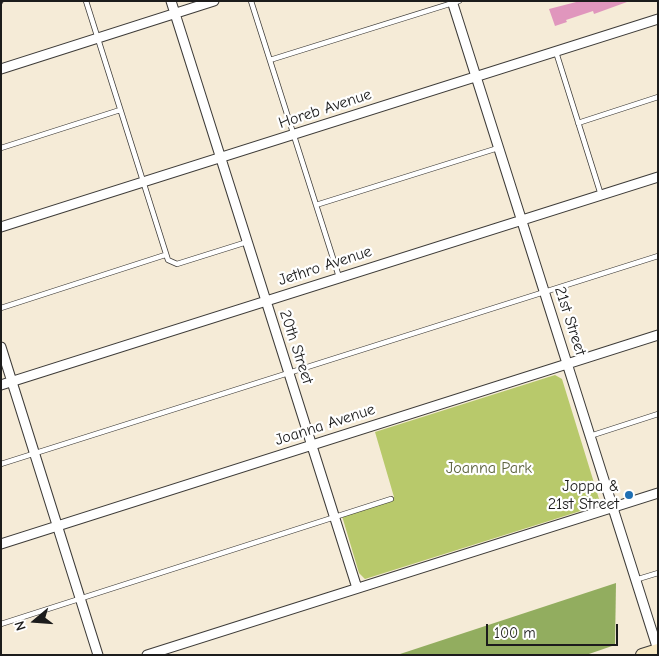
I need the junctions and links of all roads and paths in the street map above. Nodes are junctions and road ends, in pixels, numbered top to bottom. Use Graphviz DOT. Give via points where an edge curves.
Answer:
graph roads {
  1 [pos="86,1"];
  2 [pos="171,1"];
  3 [pos="214,1"];
  4 [pos="251,1"];
  5 [pos="454,2"];
  6 [pos="175,14"];
  7 [pos="658,19"];
  8 [pos="98,39"];
  9 [pos="556,52"];
  10 [pos="270,60"];
  11 [pos="1,69"];
  12 [pos="476,77"];
  13 [pos="658,97"];
  14 [pos="120,110"];
  15 [pos="578,124"];
  16 [pos="294,135"];
  17 [pos="1,148"];
  18 [pos="498,148"];
  19 [pos="221,158"];
  20 [pos="658,177"];
  21 [pos="142,182"];
  22 [pos="601,195"];
  23 [pos="316,204"];
  24 [pos="521,219"];
  25 [pos="1,227"];
  26 [pos="247,242"];
  27 [pos="165,255"];
  28 [pos="658,256"];
  29 [pos="339,277"];
  30 [pos="544,292"];
  31 [pos="266,300"];
  32 [pos="1,308"];
  33 [pos="658,335"];
  34 [pos="1,347"];
  35 [pos="567,364"];
  36 [pos="289,373"];
  37 [pos="12,382"];
  38 [pos="1,385"];
  39 [pos="658,414"];
  40 [pos="590,436"];
  41 [pos="312,445"];
  42 [pos="34,454"];
  43 [pos="1,464"];
  44 [pos="658,493"];
  45 [pos="391,499"];
  46 [pos="612,508"];
  47 [pos="334,516"];
  48 [pos="58,526"];
  49 [pos="1,544"];
  50 [pos="658,573"];
  51 [pos="635,580"];
  52 [pos="357,588"];
  53 [pos="80,598"];
  54 [pos="1,624"];
  55 [pos="658,650"];
  56 [pos="98,655"];
  57 [pos="147,655"];
  58 [pos="642,655"];
  1 -- 8 [label="lane"];
  2 -- 6 [label="street, 20th Street"];
  3 -- 6 [label="street"];
  4 -- 10 [label="lane"];
  5 -- 10 [label="lane"];
  5 -- 12 [label="street, 21st Street"];
  6 -- 8 [label="street"];
  6 -- 19 [label="street, 20th Street"];
  7 -- 9 [label="street, Horeb Avenue"];
  8 -- 11 [label="street"];
  8 -- 14 [label="lane"];
  9 -- 12 [label="street, Horeb Avenue"];
  9 -- 15 [label="lane"];
  10 -- 16 [label="lane"];
  12 -- 16 [label="street, Horeb Avenue"];
  12 -- 18 [label="street, 21st Street"];
  13 -- 15 [label="lane"];
  14 -- 17 [label="lane"];
  14 -- 21 [label="lane"];
  15 -- 22 [label="lane"];
  16 -- 19 [label="street, Horeb Avenue"];
  16 -- 23 [label="lane"];
  18 -- 23 [label="lane"];
  18 -- 24 [label="street, 21st Street"];
  19 -- 21 [label="street, Horeb Avenue"];
  19 -- 26 [label="street, 20th Street"];
  20 -- 22 [label="street, Jethro Avenue"];
  21 -- 25 [label="street, Horeb Avenue"];
  21 -- 27 [label="lane"];
  22 -- 24 [label="street, Jethro Avenue"];
  23 -- 29 [label="lane"];
  24 -- 29 [label="street, Jethro Avenue"];
  24 -- 30 [label="street, 21st Street"];
  26 -- 27 [label="lane" via="177,264 170,262"];
  26 -- 31 [label="street, 20th Street"];
  27 -- 32 [label="lane"];
  28 -- 30 [label="lane"];
  29 -- 31 [label="street, Jethro Avenue"];
  30 -- 35 [label="street, 21st Street"];
  30 -- 36 [label="lane"];
  31 -- 36 [label="street, 20th Street"];
  31 -- 37 [label="street, Jethro Avenue"];
  33 -- 35 [label="street, Joanna Avenue"];
  34 -- 37 [label="street"];
  35 -- 40 [label="street, 21st Street"];
  35 -- 41 [label="street, Joanna Avenue"];
  36 -- 41 [label="street, 20th Street"];
  36 -- 42 [label="lane"];
  37 -- 38 [label="street, Jethro Avenue"];
  37 -- 42 [label="street"];
  39 -- 40 [label="lane"];
  40 -- 46 [label="street, 21st Street"];
  41 -- 47 [label="street, 20th Street"];
  41 -- 48 [label="street, Joanna Avenue"];
  42 -- 43 [label="lane"];
  42 -- 48 [label="street"];
  44 -- 46 [label="street"];
  45 -- 47 [label="lane"];
  46 -- 51 [label="street, 21st Street"];
  46 -- 52 [label="street"];
  47 -- 52 [label="street, 20th Street"];
  47 -- 53 [label="lane"];
  48 -- 49 [label="street, Joanna Avenue"];
  48 -- 53 [label="street"];
  50 -- 51 [label="lane"];
  51 -- 55 [label="street, 21st Street"];
  52 -- 57 [label="street"];
  53 -- 54 [label="lane"];
  53 -- 56 [label="street"];
  55 -- 58 [label="main road"];
}
